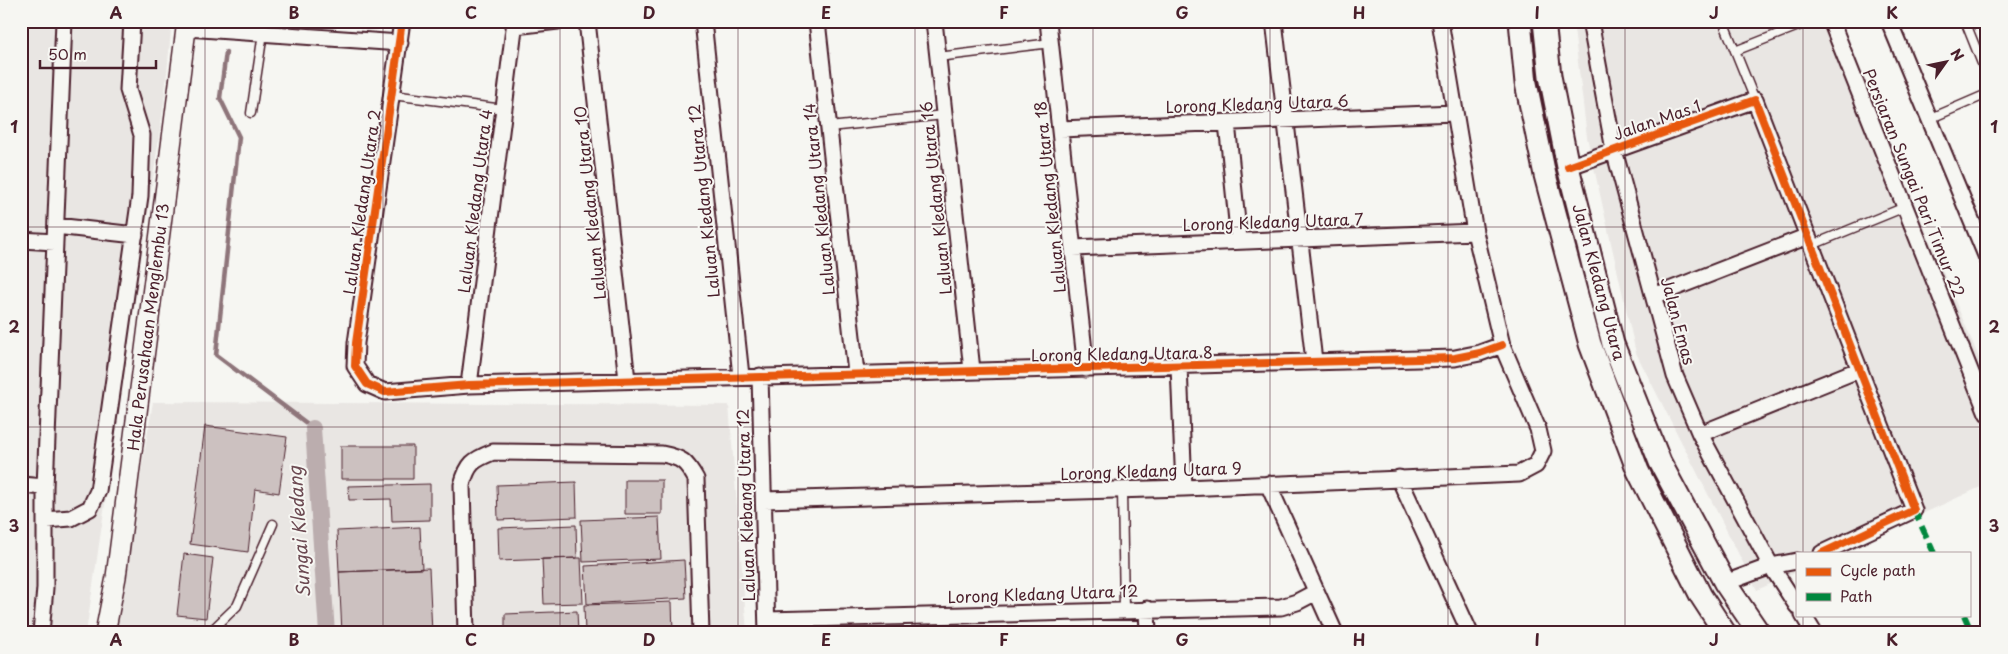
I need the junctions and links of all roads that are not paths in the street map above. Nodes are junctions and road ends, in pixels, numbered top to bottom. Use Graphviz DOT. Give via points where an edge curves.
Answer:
graph roads {
  1 [pos="64,21"];
  2 [pos="132,21"];
  3 [pos="402,21"];
  4 [pos="558,21"];
  5 [pos="587,21"];
  6 [pos="703,21"];
  7 [pos="817,21"];
  8 [pos="934,21"];
  9 [pos="1048,21"];
  10 [pos="1274,21"];
  11 [pos="1440,21"];
  12 [pos="1520,21"];
  13 [pos="1544,21"];
  14 [pos="1590,21"];
  15 [pos="1723,21"];
  16 [pos="1811,21"];
  17 [pos="1831,21"];
  18 [pos="1889,21"];
  19 [pos="1965,21"];
  20 [pos="515,24"];
  21 [pos="187,25"];
  22 [pos="264,27"];
  23 [pos="400,43"];
  24 [pos="1051,43"];
  25 [pos="1735,51"];
  26 [pos="938,57"];
  27 [pos="1987,76"];
  28 [pos="1987,94"];
  29 [pos="392,95"];
  30 [pos="1755,100"];
  31 [pos="504,109"];
  32 [pos="251,113"];
  33 [pos="1454,113"];
  34 [pos="944,115"];
  35 [pos="1930,118"];
  36 [pos="1285,120"];
  37 [pos="1227,123"];
  38 [pos="829,127"];
  39 [pos="1060,129"];
  40 [pos="1614,150"];
  41 [pos="1568,167"];
  42 [pos="1905,207"];
  43 [pos="56,226"];
  44 [pos="1474,232"];
  45 [pos="135,235"];
  46 [pos="1299,239"];
  47 [pos="21,240"];
  48 [pos="1239,241"];
  49 [pos="1810,241"];
  50 [pos="55,242"];
  51 [pos="1073,248"];
  52 [pos="1987,258"];
  53 [pos="1654,296"];
  54 [pos="1502,345"];
  55 [pos="1314,362"];
  56 [pos="1179,366"];
  57 [pos="1086,369"];
  58 [pos="972,370"];
  59 [pos="1858,370"];
  60 [pos="856,373"];
  61 [pos="741,376"];
  62 [pos="760,376"];
  63 [pos="627,380"];
  64 [pos="367,384"];
  65 [pos="469,385"];
  66 [pos="1987,413"];
  67 [pos="1700,434"];
  68 [pos="1399,478"];
  69 [pos="1268,484"];
  70 [pos="21,485"];
  71 [pos="45,487"];
  72 [pos="1184,488"];
  73 [pos="1122,490"];
  74 [pos="764,500"];
  75 [pos="46,520"];
  76 [pos="273,524"];
  77 [pos="1824,552"];
  78 [pos="1796,561"];
  79 [pos="1771,566"];
  80 [pos="1725,583"];
  81 [pos="1316,592"];
  82 [pos="1796,604"];
  83 [pos="1147,609"];
  84 [pos="1124,610"];
  85 [pos="1803,616"];
  86 [pos="767,626"];
  87 [pos="41,633"];
  88 [pos="105,633"];
  89 [pos="209,633"];
  90 [pos="466,633"];
  91 [pos="702,633"];
  92 [pos="1148,633"];
  93 [pos="1335,633"];
  94 [pos="1470,633"];
  95 [pos="1726,633"];
  96 [pos="1759,633"];
  97 [pos="1814,633"];
  1 -- 43 [label="street"];
  2 -- 45 [label="street" via="128,90 142,135"];
  3 -- 23 [label="street, Laluan Kledang Utara 2"];
  4 -- 20 [label="street"];
  5 -- 63 [label="street, Laluan Kledang Utara 10"];
  6 -- 61 [label="street, Laluan Kledang Utara 12"];
  7 -- 38 [label="street, Laluan Kledang Utara 14"];
  8 -- 26 [label="street, Laluan Kledang Utara 16"];
  9 -- 24 [label="street, Laluan Kledang Utara 18"];
  10 -- 36 [label="street"];
  11 -- 33 [label="street"];
  12 -- 95 [label="main road, Jalan Kledang Utara" via="1526,83 1545,175 1590,344 1638,471 1701,596"];
  13 -- 41 [label="main road, Jalan Kledang Utara" via="1550,76"];
  14 -- 40 [label="street, Jalan Emas"];
  15 -- 25 [label="lane"];
  16 -- 25 [label="lane"];
  17 -- 42 [label="street, Persiaran Sungai Pari Timur 22"];
  18 -- 35 [label="street"];
  19 -- 27 [label="lane"];
  20 -- 31 [label="street, Laluan Kledang Utara 4"];
  21 -- 22 [label="street"];
  21 -- 88 [label="street, Hala Perusahaan Menglembu 13" via="117,567"];
  22 -- 23 [label="street"];
  22 -- 32 [label="lane"];
  23 -- 29 [label="street, Laluan Kledang Utara 2"];
  24 -- 26 [label="lane"];
  24 -- 39 [label="street, Laluan Kledang Utara 18"];
  25 -- 30 [label="lane"];
  26 -- 34 [label="street, Laluan Kledang Utara 16"];
  28 -- 35 [label="lane"];
  29 -- 31 [label="lane"];
  29 -- 64 [label="street, Laluan Kledang Utara 2" via="356,343 355,366"];
  30 -- 40 [label="street, Jalan Mas 1"];
  30 -- 49 [label="street"];
  31 -- 65 [label="street, Laluan Kledang Utara 4"];
  33 -- 36 [label="street, Lorong Kledang Utara 6"];
  33 -- 44 [label="street"];
  34 -- 38 [label="lane"];
  34 -- 58 [label="street, Laluan Kledang Utara 16"];
  35 -- 52 [label="street"];
  36 -- 37 [label="street, Lorong Kledang Utara 6"];
  36 -- 46 [label="street"];
  37 -- 39 [label="street, Lorong Kledang Utara 6"];
  37 -- 48 [label="street"];
  38 -- 60 [label="street, Laluan Kledang Utara 14"];
  39 -- 51 [label="street, Laluan Kledang Utara 18"];
  40 -- 41 [label="street, Jalan Mas 1"];
  40 -- 53 [label="street, Jalan Emas"];
  41 -- 80 [label="main road, Jalan Kledang Utara" via="1613,344 1660,462"];
  42 -- 49 [label="lane"];
  42 -- 66 [label="street, Persiaran Sungai Pari Timur 22"];
  43 -- 45 [label="street"];
  43 -- 50 [label="street"];
  44 -- 46 [label="street, Lorong Kledang Utara 7"];
  44 -- 54 [label="street"];
  45 -- 75 [label="street" via="98,491 90,508 71,518"];
  46 -- 48 [label="street, Lorong Kledang Utara 7"];
  46 -- 55 [label="street"];
  47 -- 50 [label="street"];
  48 -- 51 [label="street, Lorong Kledang Utara 7"];
  49 -- 53 [label="street"];
  49 -- 59 [label="street"];
  50 -- 71 [label="street"];
  51 -- 57 [label="street, Laluan Kledang Utara 18"];
  53 -- 67 [label="street, Jalan Emas" via="1675,376"];
  54 -- 55 [label="street, Lorong Kledang Utara 8" via="1455,358"];
  54 -- 68 [label="street, Lorong Kledang Utara 9" via="1538,429 1543,451 1536,464 1519,474"];
  55 -- 56 [label="street, Lorong Kledang Utara 8"];
  56 -- 57 [label="street, Lorong Kledang Utara 8"];
  56 -- 72 [label="street"];
  57 -- 58 [label="street, Lorong Kledang Utara 8"];
  58 -- 60 [label="street, Lorong Kledang Utara 8"];
  59 -- 67 [label="street"];
  59 -- 77 [label="street" via="1914,510"];
  60 -- 62 [label="street, Lorong Kledang Utara 8"];
  61 -- 62 [label="street, Lorong Kledang Utara 8"];
  61 -- 63 [label="street, Lorong Kledang Utara 8"];
  62 -- 74 [label="street, Laluan Klebang Utara 12"];
  63 -- 65 [label="street, Lorong Kledang Utara 8"];
  64 -- 65 [label="street, Lorong Kledang Utara 8" via="385,392"];
  67 -- 79 [label="street, Jalan Emas"];
  68 -- 69 [label="street, Lorong Kledang Utara 9"];
  68 -- 94 [label="street"];
  69 -- 72 [label="street, Lorong Kledang Utara 9"];
  69 -- 81 [label="street"];
  70 -- 71 [label="street"];
  71 -- 75 [label="street"];
  72 -- 73 [label="street, Lorong Kledang Utara 9"];
  73 -- 74 [label="street, Lorong Kledang Utara 9"];
  73 -- 84 [label="lane"];
  74 -- 86 [label="street, Laluan Klebang Utara 12"];
  75 -- 87 [label="street" via="46,588"];
  76 -- 89 [label="lane" via="237,606"];
  78 -- 79 [label="street"];
  79 -- 80 [label="street"];
  79 -- 82 [label="street, Jalan Emas"];
  80 -- 96 [label="main road, Jalan Kledang Utara"];
  81 -- 83 [label="street, Lorong Kledang Utara 12" via="1281,607"];
  81 -- 93 [label="street"];
  83 -- 84 [label="street, Lorong Kledang Utara 12"];
  83 -- 92 [label="street"];
  84 -- 86 [label="street, Lorong Kledang Utara 12"];
  85 -- 97 [label="street"];
  90 -- 91 [label="street" via="462,485 466,469 476,458 494,452 662,454 678,457 689,466 696,479"];
}
